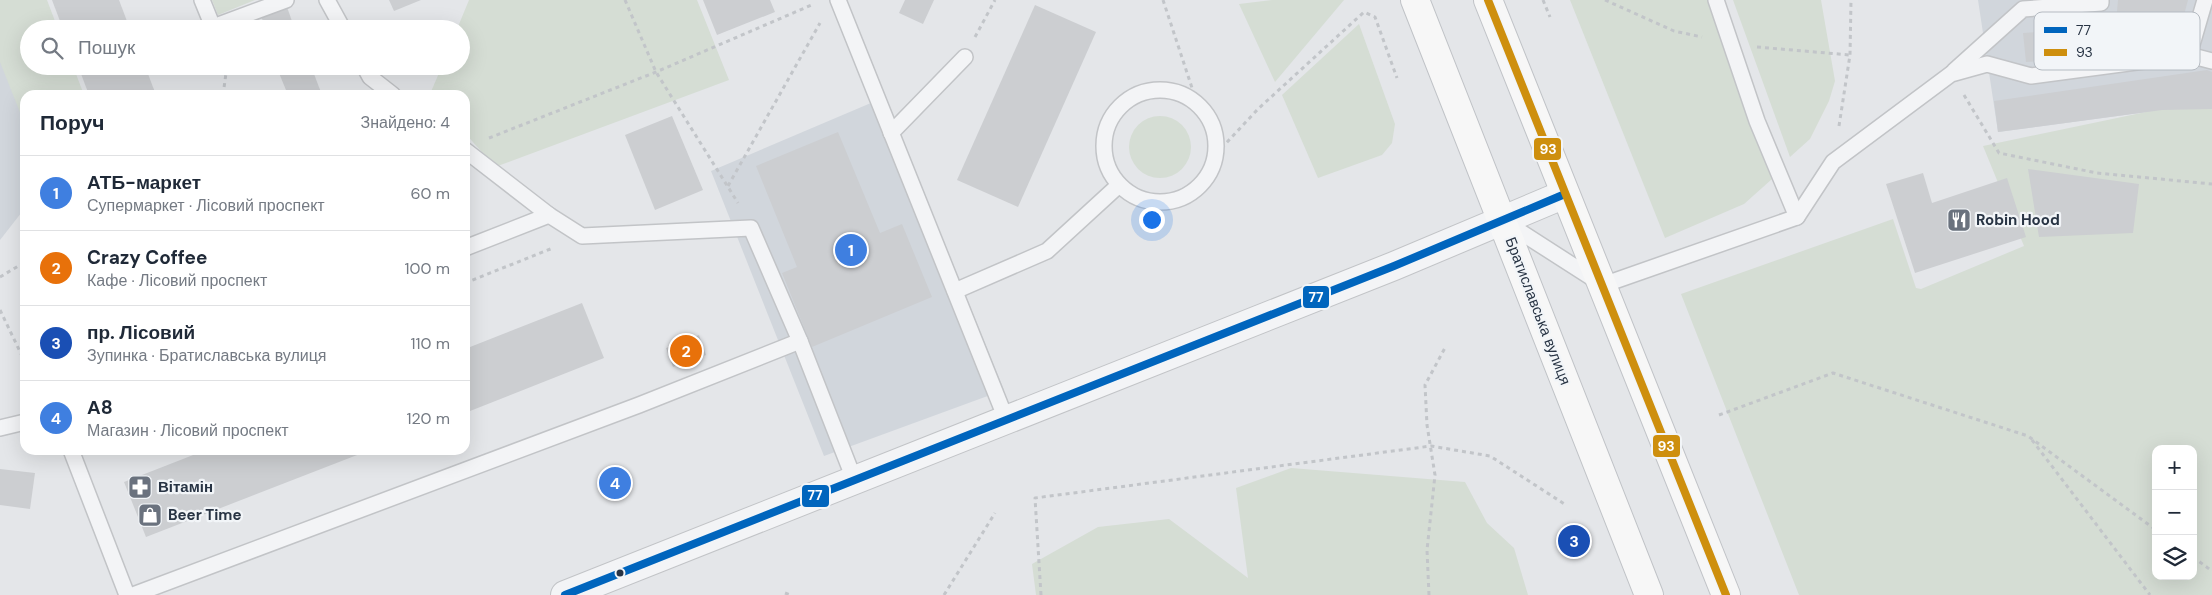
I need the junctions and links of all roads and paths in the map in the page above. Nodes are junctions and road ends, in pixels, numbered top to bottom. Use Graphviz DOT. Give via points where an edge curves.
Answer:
graph roads {
  1 [pos="202,0"];
  2 [pos="286,0"];
  3 [pos="327,0"];
  4 [pos="625,0"];
  5 [pos="838,0"];
  6 [pos="995,0"];
  7 [pos="1163,0"];
  8 [pos="1415,0"];
  9 [pos="1488,0"];
  10 [pos="1543,0"];
  11 [pos="1716,0"];
  12 [pos="1851,0"];
  13 [pos="2101,0"];
  14 [pos="2205,0"];
  15 [pos="815,4"];
  16 [pos="2023,4"];
  17 [pos="823,17"];
  18 [pos="1550,17"];
  19 [pos="2200,17"];
  20 [pos="210,20"];
  21 [pos="230,20"];
  22 [pos="338,20"];
  23 [pos="964,57"];
  24 [pos="2200,58"];
  25 [pos="2212,62"];
  26 [pos="2076,70"];
  27 [pos="656,72"];
  28 [pos="1951,74"];
  29 [pos="226,75"];
  30 [pos="369,75"];
  31 [pos="1397,78"];
  32 [pos="224,90"];
  33 [pos="387,90"];
  34 [pos="1196,103"];
  35 [pos="891,133"];
  36 [pos="483,140"];
  37 [pos="470,154"];
  38 [pos="1216,154"];
  39 [pos="1833,162"];
  40 [pos="2212,184"];
  41 [pos="1119,185"];
  42 [pos="728,186"];
  43 [pos="1565,194"];
  44 [pos="549,215"];
  45 [pos="1797,216"];
  46 [pos="1503,220"];
  47 [pos="751,228"];
  48 [pos="582,236"];
  49 [pos="470,246"];
  50 [pos="20,265"];
  51 [pos="0,277"];
  52 [pos="470,280"];
  53 [pos="1603,285"];
  54 [pos="955,291"];
  55 [pos="0,310"];
  56 [pos="800,341"];
  57 [pos="1446,346"];
  58 [pos="20,352"];
  59 [pos="1719,415"];
  60 [pos="1006,419"];
  61 [pos="20,423"];
  62 [pos="0,428"];
  63 [pos="2028,436"];
  64 [pos="1431,446"];
  65 [pos="73,455"];
  66 [pos="854,479"];
  67 [pos="1566,505"];
  68 [pos="995,513"];
  69 [pos="2152,527"];
  70 [pos="2197,560"];
  71 [pos="2212,571"];
  72 [pos="785,593"];
  73 [pos="127,595"];
  74 [pos="133,595"];
  75 [pos="565,595"];
  76 [pos="790,595"];
  77 [pos="944,595"];
  78 [pos="1041,595"];
  79 [pos="1429,595"];
  80 [pos="1649,595"];
  81 [pos="1726,595"];
  82 [pos="2150,595"];
  1 -- 20 [label="lane"];
  2 -- 21 [label="lane"];
  3 -- 22 [label="lane"];
  4 -- 27 [label="path"];
  5 -- 35 [label="lane"];
  6 -- 23 [label="path"];
  7 -- 34 [label="path"];
  8 -- 46 [label="main road, Братиславська вулиця"];
  9 -- 43 [label="main road"];
  10 -- 18 [label="path"];
  11 -- 45 [label="lane" via="1757,121"];
  12 -- 39 [label="path" via="1850,55"];
  13 -- 16 [label="lane" via="2101,3"];
  14 -- 19 [label="lane"];
  15 -- 27 [label="path"];
  16 -- 28 [label="lane"];
  17 -- 42 [label="path"];
  23 -- 35 [label="lane"];
  24 -- 25 [label="lane"];
  26 -- 28 [label="lane" via="2031,76 1987,64"];
  27 -- 36 [label="path"];
  27 -- 42 [label="path"];
  28 -- 39 [label="lane"];
  28 -- 40 [label="path" via="1999,153 2097,173"];
  29 -- 32 [label="path"];
  30 -- 33 [label="lane"];
  31 -- 38 [label="path" via="1375,17 1364,12 1258,109"];
  34 -- 38 [label="lane" via="1209,118 1215,135"];
  34 -- 41 [label="lane" via="1180,94 1162,90 1143,93 1126,101 1113,115 1104,141 1108,169"];
  35 -- 54 [label="lane"];
  37 -- 44 [label="lane"];
  38 -- 41 [label="lane" via="1200,186 1185,197 1168,202 1150,202 1133,196"];
  39 -- 45 [label="lane"];
  41 -- 54 [label="lane" via="1047,251"];
  42 -- 47 [label="path"];
  43 -- 46 [label="street"];
  43 -- 53 [label="main road"];
  44 -- 48 [label="lane"];
  44 -- 49 [label="lane"];
  45 -- 53 [label="lane"];
  46 -- 53 [label="lane"];
  46 -- 60 [label="street"];
  46 -- 80 [label="main road, Братиславська вулиця"];
  47 -- 48 [label="lane"];
  47 -- 56 [label="lane"];
  48 -- 52 [label="path"];
  50 -- 51 [label="path"];
  53 -- 81 [label="main road"];
  54 -- 60 [label="lane"];
  55 -- 58 [label="path"];
  56 -- 66 [label="lane"];
  56 -- 74 [label="lane" via="639,405"];
  57 -- 64 [label="path" via="1425,386"];
  59 -- 63 [label="path" via="1833,373"];
  60 -- 66 [label="street"];
  61 -- 62 [label="lane"];
  63 -- 69 [label="path"];
  63 -- 82 [label="path"];
  64 -- 67 [label="path" via="1490,456"];
  64 -- 78 [label="path" via="1035,498"];
  64 -- 79 [label="path" via="1435,475 1427,550"];
  65 -- 73 [label="lane"];
  66 -- 75 [label="street"];
  68 -- 77 [label="path"];
  70 -- 71 [label="path"];
  72 -- 76 [label="path"];
}
